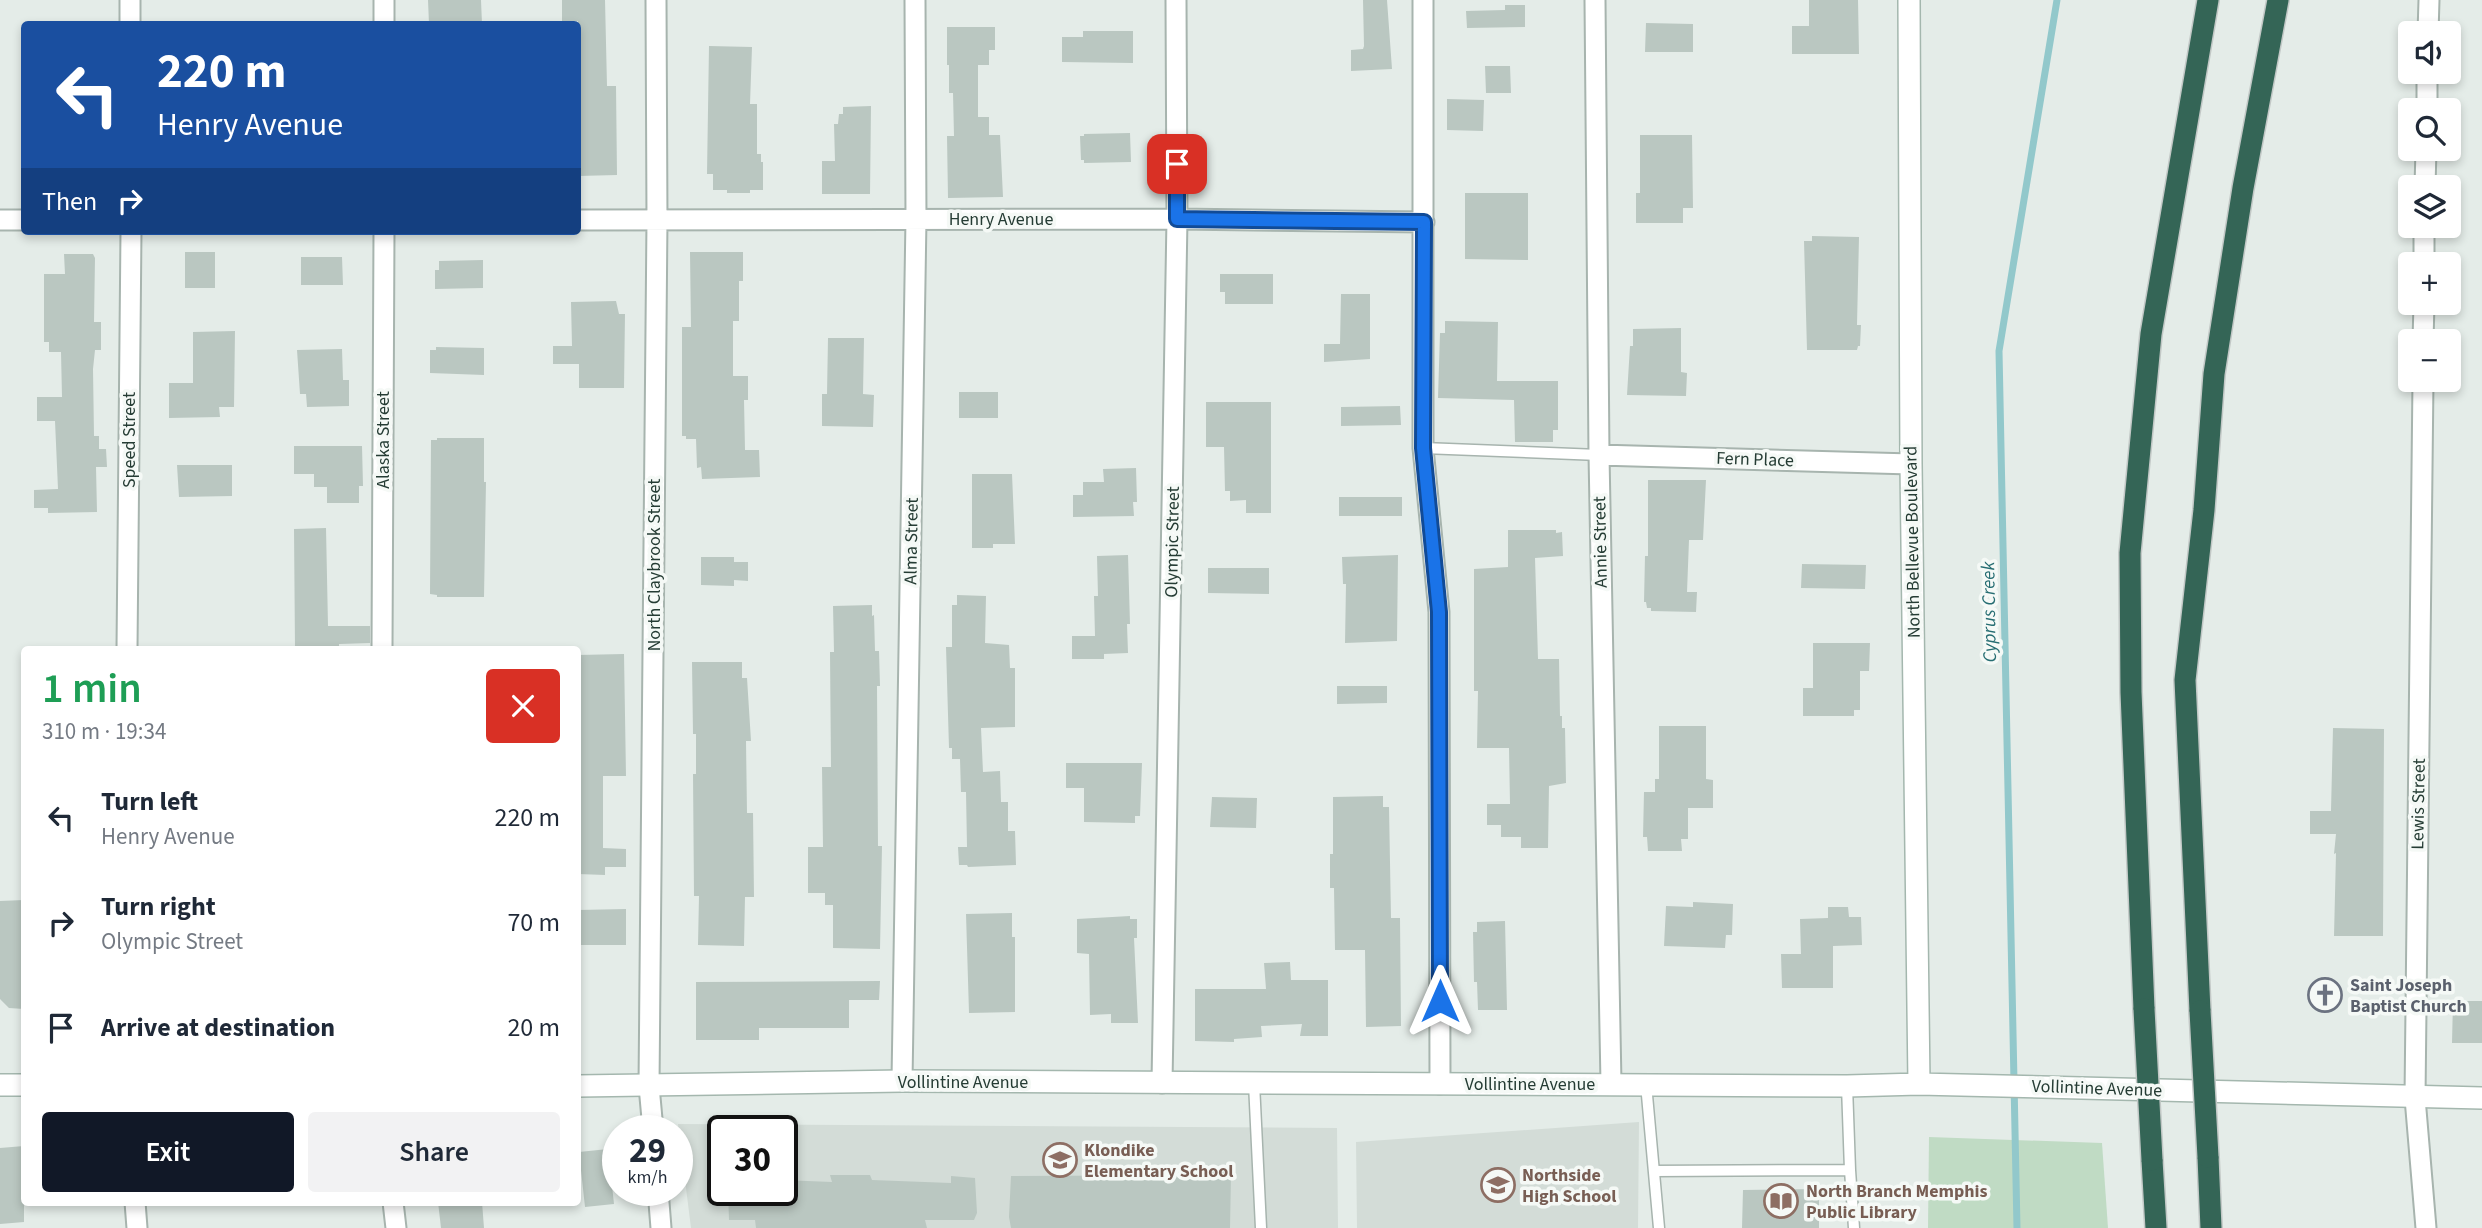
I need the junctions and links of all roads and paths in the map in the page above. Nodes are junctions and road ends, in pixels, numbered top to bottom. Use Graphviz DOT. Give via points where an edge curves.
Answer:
graph roads {
  1 [pos="130,0"];
  2 [pos="384,0"];
  3 [pos="656,0"];
  4 [pos="915,0"];
  5 [pos="1176,0"];
  6 [pos="1423,0"];
  7 [pos="1595,0"];
  8 [pos="1909,0"];
  9 [pos="2200,0"];
  10 [pos="2208,0"];
  11 [pos="2278,0"];
  12 [pos="2429,0"];
  13 [pos="130,21"];
  14 [pos="384,21"];
  15 [pos="2428,21"];
  16 [pos="2195,64"];
  17 [pos="916,219"];
  18 [pos="1177,219"];
  19 [pos="0,220"];
  20 [pos="21,220"];
  21 [pos="581,220"];
  22 [pos="657,220"];
  23 [pos="1424,222"];
  24 [pos="131,235"];
  25 [pos="384,235"];
  26 [pos="2423,392"];
  27 [pos="1423,448"];
  28 [pos="1599,455"];
  29 [pos="1910,464"];
  30 [pos="127,646"];
  31 [pos="383,646"];
  32 [pos="902,1081"];
  33 [pos="1162,1083"];
  34 [pos="1254,1083"];
  35 [pos="1611,1083"];
  36 [pos="1440,1084"];
  37 [pos="1646,1084"];
  38 [pos="1919,1084"];
  39 [pos="0,1085"];
  40 [pos="21,1085"];
  41 [pos="581,1086"];
  42 [pos="649,1086"];
  43 [pos="1847,1086"];
  44 [pos="2415,1098"];
  45 [pos="2482,1098"];
  46 [pos="652,1115"];
  47 [pos="1850,1170"];
  48 [pos="1654,1171"];
  49 [pos="135,1206"];
  50 [pos="393,1206"];
  51 [pos="659,1206"];
  52 [pos="137,1228"];
  53 [pos="396,1228"];
  54 [pos="661,1228"];
  55 [pos="1261,1228"];
  56 [pos="1659,1228"];
  57 [pos="1854,1228"];
  58 [pos="2156,1228"];
  59 [pos="2211,1228"];
  60 [pos="2426,1228"];
  1 -- 13 [label="street"];
  2 -- 14 [label="street"];
  3 -- 22 [label="street, North Claybrook Street"];
  4 -- 17 [label="street, Alma Street"];
  5 -- 18 [label="street, Olympic Street"];
  6 -- 23 [label="street"];
  7 -- 28 [label="street, Annie Street"];
  8 -- 29 [label="street, North Bellevue Boulevard"];
  9 -- 16 [label="highway"];
  10 -- 16 [label="highway"];
  11 -- 59 [label="highway, bridge" via="2214,374 2185,680"];
  12 -- 15 [label="street"];
  16 -- 58 [label="highway, bridge" via="2151,334 2130,553 2131,692"];
  17 -- 18 [label="street, Henry Avenue"];
  17 -- 22 [label="street, Henry Avenue"];
  17 -- 32 [label="street, Alma Street"];
  18 -- 23 [label="street, Henry Avenue"];
  18 -- 33 [label="street, Olympic Street"];
  19 -- 20 [label="street"];
  21 -- 22 [label="street, Henry Avenue"];
  22 -- 42 [label="street, North Claybrook Street"];
  23 -- 27 [label="street"];
  24 -- 30 [label="street, Speed Street"];
  25 -- 31 [label="street, Alaska Street"];
  26 -- 44 [label="street, Lewis Street"];
  27 -- 28 [label="lane"];
  27 -- 36 [label="street" via="1439,612"];
  28 -- 29 [label="street, Fern Place"];
  28 -- 35 [label="street, Annie Street"];
  29 -- 38 [label="street, North Bellevue Boulevard"];
  32 -- 33 [label="street, Vollintine Avenue"];
  32 -- 42 [label="street, Vollintine Avenue"];
  33 -- 34 [label="street, Vollintine Avenue"];
  34 -- 36 [label="street, Vollintine Avenue"];
  34 -- 55 [label="lane"];
  35 -- 36 [label="street, Vollintine Avenue"];
  35 -- 37 [label="street, Vollintine Avenue"];
  37 -- 43 [label="street, Vollintine Avenue"];
  37 -- 48 [label="lane"];
  38 -- 43 [label="street, Vollintine Avenue"];
  38 -- 44 [label="street, Vollintine Avenue"];
  39 -- 40 [label="street"];
  41 -- 42 [label="street, Vollintine Avenue"];
  42 -- 46 [label="street, North Claybrook Street"];
  43 -- 47 [label="lane"];
  44 -- 45 [label="street, Vollintine Avenue"];
  44 -- 60 [label="street, Lewis Street"];
  47 -- 48 [label="lane"];
  47 -- 57 [label="lane"];
  48 -- 56 [label="lane"];
  49 -- 52 [label="street"];
  50 -- 53 [label="street"];
  51 -- 54 [label="street"];
}
